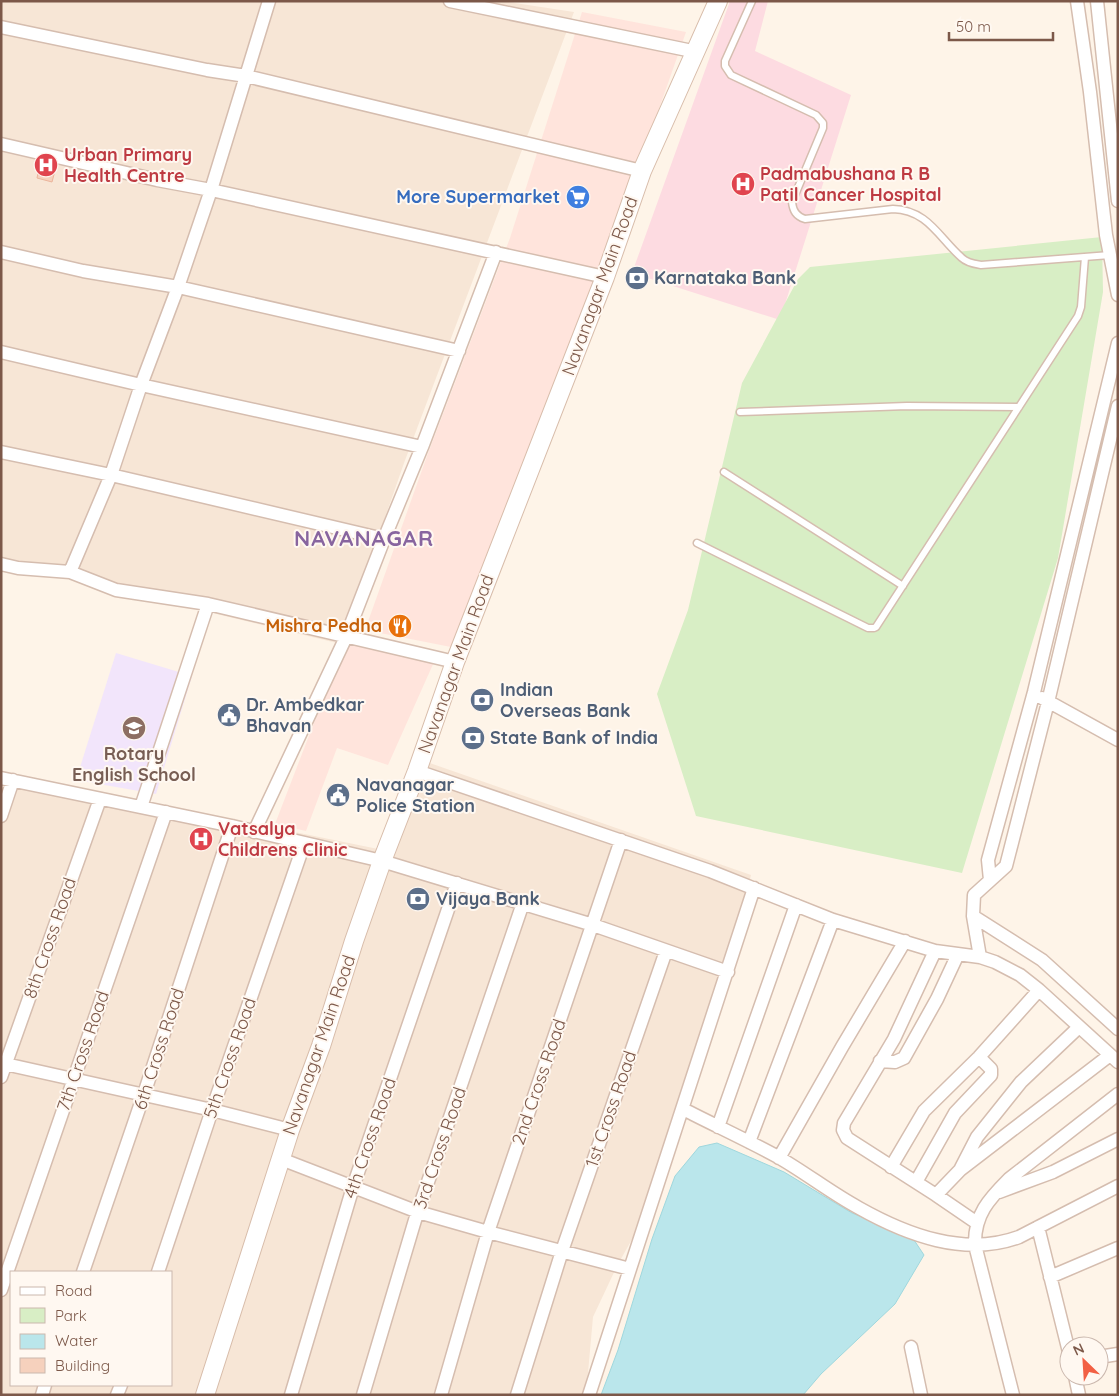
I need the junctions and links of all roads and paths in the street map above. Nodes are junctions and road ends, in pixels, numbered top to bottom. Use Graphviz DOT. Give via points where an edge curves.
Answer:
graph roads {
  1 [pos="269,1"];
  2 [pos="450,1"];
  3 [pos="718,1"];
  4 [pos="752,1"];
  5 [pos="1077,1"];
  6 [pos="1097,1"];
  7 [pos="1,27"];
  8 [pos="697,52"];
  9 [pos="246,76"];
  10 [pos="1106,91"];
  11 [pos="1090,92"];
  12 [pos="1,144"];
  13 [pos="642,171"];
  14 [pos="212,190"];
  15 [pos="1118,201"];
  16 [pos="1112,234"];
  17 [pos="1,252"];
  18 [pos="496,252"];
  19 [pos="1110,255"];
  20 [pos="1084,257"];
  21 [pos="605,277"];
  22 [pos="178,287"];
  23 [pos="1118,295"];
  24 [pos="1118,343"];
  25 [pos="459,350"];
  26 [pos="1,352"];
  27 [pos="141,385"];
  28 [pos="1103,401"];
  29 [pos="1018,406"];
  30 [pos="1117,410"];
  31 [pos="740,412"];
  32 [pos="422,447"];
  33 [pos="1,452"];
  34 [pos="724,472"];
  35 [pos="111,475"];
  36 [pos="384,539"];
  37 [pos="697,543"];
  38 [pos="1,564"];
  39 [pos="70,572"];
  40 [pos="903,586"];
  41 [pos="208,604"];
  42 [pos="346,637"];
  43 [pos="455,662"];
  44 [pos="1034,692"];
  45 [pos="1048,702"];
  46 [pos="1118,740"];
  47 [pos="418,771"];
  48 [pos="7,779"];
  49 [pos="100,799"];
  50 [pos="141,807"];
  51 [pos="166,812"];
  52 [pos="1,816"];
  53 [pos="232,826"];
  54 [pos="254,832"];
  55 [pos="621,840"];
  56 [pos="304,844"];
  57 [pos="382,861"];
  58 [pos="990,880"];
  59 [pos="457,883"];
  60 [pos="754,888"];
  61 [pos="523,903"];
  62 [pos="796,905"];
  63 [pos="973,916"];
  64 [pos="833,920"];
  65 [pos="593,925"];
  66 [pos="905,941"];
  67 [pos="666,951"];
  68 [pos="936,951"];
  69 [pos="958,954"];
  70 [pos="980,957"];
  71 [pos="728,972"];
  72 [pos="1040,990"];
  73 [pos="1079,1026"];
  74 [pos="1118,1029"];
  75 [pos="978,1057"];
  76 [pos="1114,1059"];
  77 [pos="880,1062"];
  78 [pos="4,1064"];
  79 [pos="1,1077"];
  80 [pos="73,1080"];
  81 [pos="144,1094"];
  82 [pos="1118,1094"];
  83 [pos="683,1109"];
  84 [pos="212,1110"];
  85 [pos="718,1127"];
  86 [pos="290,1130"];
  87 [pos="1118,1139"];
  88 [pos="749,1142"];
  89 [pos="779,1158"];
  90 [pos="281,1159"];
  91 [pos="891,1167"];
  92 [pos="960,1170"];
  93 [pos="916,1182"];
  94 [pos="1118,1186"];
  95 [pos="352,1187"];
  96 [pos="994,1194"];
  97 [pos="936,1195"];
  98 [pos="417,1216"];
  99 [pos="977,1223"];
  100 [pos="1038,1227"];
  101 [pos="486,1241"];
  102 [pos="976,1245"];
  103 [pos="1118,1248"];
  104 [pos="559,1258"];
  105 [pos="83,1271"];
  106 [pos="158,1271"];
  107 [pos="628,1276"];
  108 [pos="1050,1277"];
  109 [pos="1,1290"];
  110 [pos="1065,1336"];
  111 [pos="911,1347"];
  112 [pos="205,1395"];
  113 [pos="291,1395"];
  114 [pos="363,1395"];
  115 [pos="441,1395"];
  116 [pos="517,1395"];
  117 [pos="589,1395"];
  118 [pos="921,1395"];
  119 [pos="1013,1395"];
  1 -- 9 [label="street"];
  2 -- 8 [label="street"];
  3 -- 8 [label="main road, Navanagar Main Road"];
  4 -- 20 [label="lane" via="725,61 727,71 816,115 823,123 824,128 792,202 799,217 805,220 893,209 914,212 963,259 981,265"];
  5 -- 11 [label="street"];
  6 -- 10 [label="street"];
  7 -- 9 [label="street"];
  8 -- 13 [label="main road, Navanagar Main Road"];
  9 -- 13 [label="street"];
  9 -- 14 [label="street"];
  10 -- 11 [label="street"];
  10 -- 15 [label="street"];
  11 -- 16 [label="street"];
  12 -- 14 [label="street"];
  13 -- 21 [label="main road, Navanagar Main Road"];
  14 -- 18 [label="street"];
  14 -- 22 [label="street"];
  16 -- 19 [label="street"];
  17 -- 22 [label="street" via="83,271"];
  18 -- 21 [label="street"];
  18 -- 25 [label="street"];
  19 -- 20 [label="lane"];
  19 -- 23 [label="street"];
  20 -- 29 [label="lane" via="1080,312"];
  21 -- 43 [label="main road, Navanagar Main Road"];
  22 -- 25 [label="street"];
  22 -- 27 [label="street"];
  24 -- 28 [label="street"];
  25 -- 32 [label="street"];
  26 -- 27 [label="street"];
  27 -- 32 [label="street"];
  27 -- 35 [label="street"];
  28 -- 30 [label="street"];
  28 -- 44 [label="street"];
  29 -- 31 [label="lane"];
  29 -- 40 [label="lane"];
  30 -- 45 [label="street"];
  32 -- 36 [label="street"];
  33 -- 35 [label="street"];
  34 -- 40 [label="lane"];
  35 -- 36 [label="street"];
  35 -- 39 [label="street"];
  36 -- 42 [label="street"];
  37 -- 40 [label="lane" via="871,629 878,625"];
  38 -- 39 [label="street"];
  39 -- 41 [label="street" via="116,590"];
  41 -- 42 [label="street"];
  41 -- 50 [label="street"];
  42 -- 43 [label="street"];
  42 -- 54 [label="street"];
  43 -- 47 [label="main road, Navanagar Main Road"];
  44 -- 45 [label="street"];
  44 -- 58 [label="street" via="988,860"];
  45 -- 46 [label="street"];
  45 -- 58 [label="street" via="1006,866"];
  47 -- 55 [label="street"];
  47 -- 57 [label="main road, Navanagar Main Road"];
  48 -- 49 [label="street"];
  48 -- 52 [label="street"];
  49 -- 50 [label="street"];
  49 -- 78 [label="street, 8th Cross Road"];
  50 -- 51 [label="street"];
  51 -- 53 [label="street"];
  51 -- 80 [label="street, 7th Cross Road"];
  53 -- 54 [label="street"];
  53 -- 81 [label="street, 6th Cross Road"];
  54 -- 56 [label="street"];
  55 -- 60 [label="street"];
  55 -- 65 [label="street, 2nd Cross Road"];
  56 -- 57 [label="street"];
  56 -- 84 [label="street, 5th Cross Road"];
  57 -- 59 [label="street"];
  57 -- 86 [label="main road, Navanagar Main Road"];
  58 -- 63 [label="street" via="974,895"];
  59 -- 61 [label="street"];
  59 -- 95 [label="street, 4th Cross Road"];
  60 -- 62 [label="street"];
  60 -- 71 [label="street"];
  61 -- 65 [label="street"];
  61 -- 98 [label="street, 3rd Cross Road"];
  62 -- 64 [label="street"];
  62 -- 85 [label="street"];
  63 -- 70 [label="street"];
  63 -- 74 [label="street" via="1042,960"];
  64 -- 66 [label="street"];
  64 -- 88 [label="street"];
  65 -- 67 [label="street"];
  65 -- 101 [label="street, 2nd Cross Road"];
  66 -- 68 [label="street"];
  66 -- 89 [label="street"];
  67 -- 71 [label="street"];
  67 -- 104 [label="street, 1st Cross Road"];
  68 -- 69 [label="street"];
  68 -- 77 [label="street"];
  69 -- 70 [label="street"];
  69 -- 77 [label="street" via="904,1058"];
  70 -- 72 [label="street" via="1020,975"];
  71 -- 83 [label="street"];
  72 -- 73 [label="street"];
  72 -- 75 [label="street"];
  73 -- 76 [label="street"];
  73 -- 92 [label="street" via="1021,1082 977,1137"];
  75 -- 91 [label="street" via="924,1111"];
  75 -- 93 [label="street" via="991,1069 991,1074 955,1114"];
  76 -- 92 [label="street"];
  77 -- 91 [label="street" via="843,1130 847,1138"];
  78 -- 79 [label="street, 8th Cross Road"];
  78 -- 80 [label="street"];
  80 -- 81 [label="street"];
  80 -- 109 [label="street, 7th Cross Road"];
  81 -- 84 [label="street"];
  81 -- 105 [label="street, 6th Cross Road"];
  82 -- 96 [label="street"];
  83 -- 85 [label="street"];
  83 -- 107 [label="street"];
  84 -- 86 [label="street"];
  84 -- 106 [label="street, 5th Cross Road"];
  85 -- 88 [label="street"];
  86 -- 90 [label="main road, Navanagar Main Road"];
  87 -- 96 [label="street" via="1053,1172"];
  88 -- 89 [label="street"];
  89 -- 102 [label="street" via="859,1208 890,1223 934,1240"];
  90 -- 95 [label="street"];
  90 -- 112 [label="main road, Navanagar Main Road"];
  91 -- 93 [label="street"];
  92 -- 97 [label="street"];
  93 -- 97 [label="street"];
  94 -- 100 [label="street"];
  95 -- 98 [label="street"];
  95 -- 113 [label="street, 4th Cross Road"];
  96 -- 99 [label="street"];
  97 -- 99 [label="street"];
  98 -- 101 [label="street"];
  98 -- 114 [label="street, 3rd Cross Road"];
  99 -- 102 [label="street"];
  100 -- 102 [label="street" via="1005,1242"];
  100 -- 108 [label="street"];
  101 -- 104 [label="street"];
  101 -- 115 [label="street, 2nd Cross Road"];
  102 -- 119 [label="street"];
  103 -- 108 [label="street"];
  104 -- 107 [label="street"];
  104 -- 116 [label="street, 1st Cross Road"];
  107 -- 117 [label="street"];
  108 -- 110 [label="street"];
  111 -- 118 [label="street"];
}
